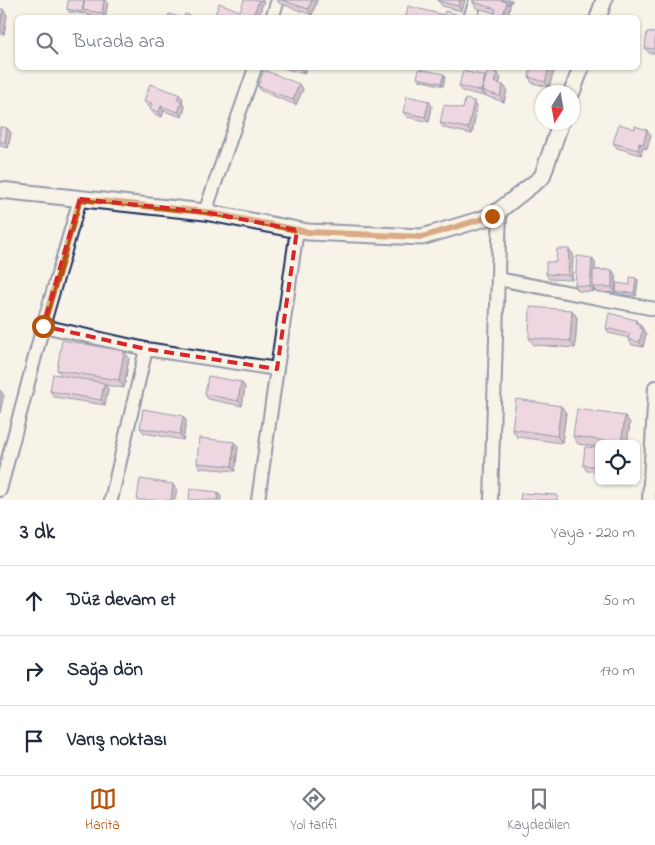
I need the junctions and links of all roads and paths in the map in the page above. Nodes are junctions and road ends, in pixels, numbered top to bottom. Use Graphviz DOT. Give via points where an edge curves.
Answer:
graph roads {
  1 [pos="278,0"];
  2 [pos="476,0"];
  3 [pos="604,0"];
  4 [pos="273,15"];
  5 [pos="471,15"];
  6 [pos="599,15"];
  7 [pos="254,70"];
  8 [pos="579,70"];
  9 [pos="574,85"];
  10 [pos="558,130"];
  11 [pos="0,190"];
  12 [pos="80,199"];
  13 [pos="500,210"];
  14 [pos="205,212"];
  15 [pos="298,230"];
  16 [pos="498,279"];
  17 [pos="655,309"];
  18 [pos="43,326"];
  19 [pos="146,349"];
  20 [pos="277,369"];
  21 [pos="655,387"];
  22 [pos="0,490"];
  23 [pos="111,500"];
  24 [pos="258,500"];
  25 [pos="491,500"];
  26 [pos="649,500"];
  1 -- 4 [label="street"];
  2 -- 5 [label="street"];
  3 -- 6 [label="street"];
  7 -- 14 [label="street"];
  8 -- 9 [label="street"];
  10 -- 13 [label="street" via="542,177"];
  11 -- 12 [label="street"];
  12 -- 14 [label="street"];
  12 -- 18 [label="street"];
  13 -- 15 [label="street" via="492,216 422,237"];
  13 -- 16 [label="street"];
  14 -- 15 [label="street"];
  15 -- 20 [label="street"];
  16 -- 17 [label="street"];
  16 -- 25 [label="street"];
  18 -- 19 [label="street"];
  18 -- 22 [label="street"];
  19 -- 20 [label="street"];
  19 -- 23 [label="street"];
  20 -- 24 [label="street"];
  21 -- 26 [label="street"];
}
